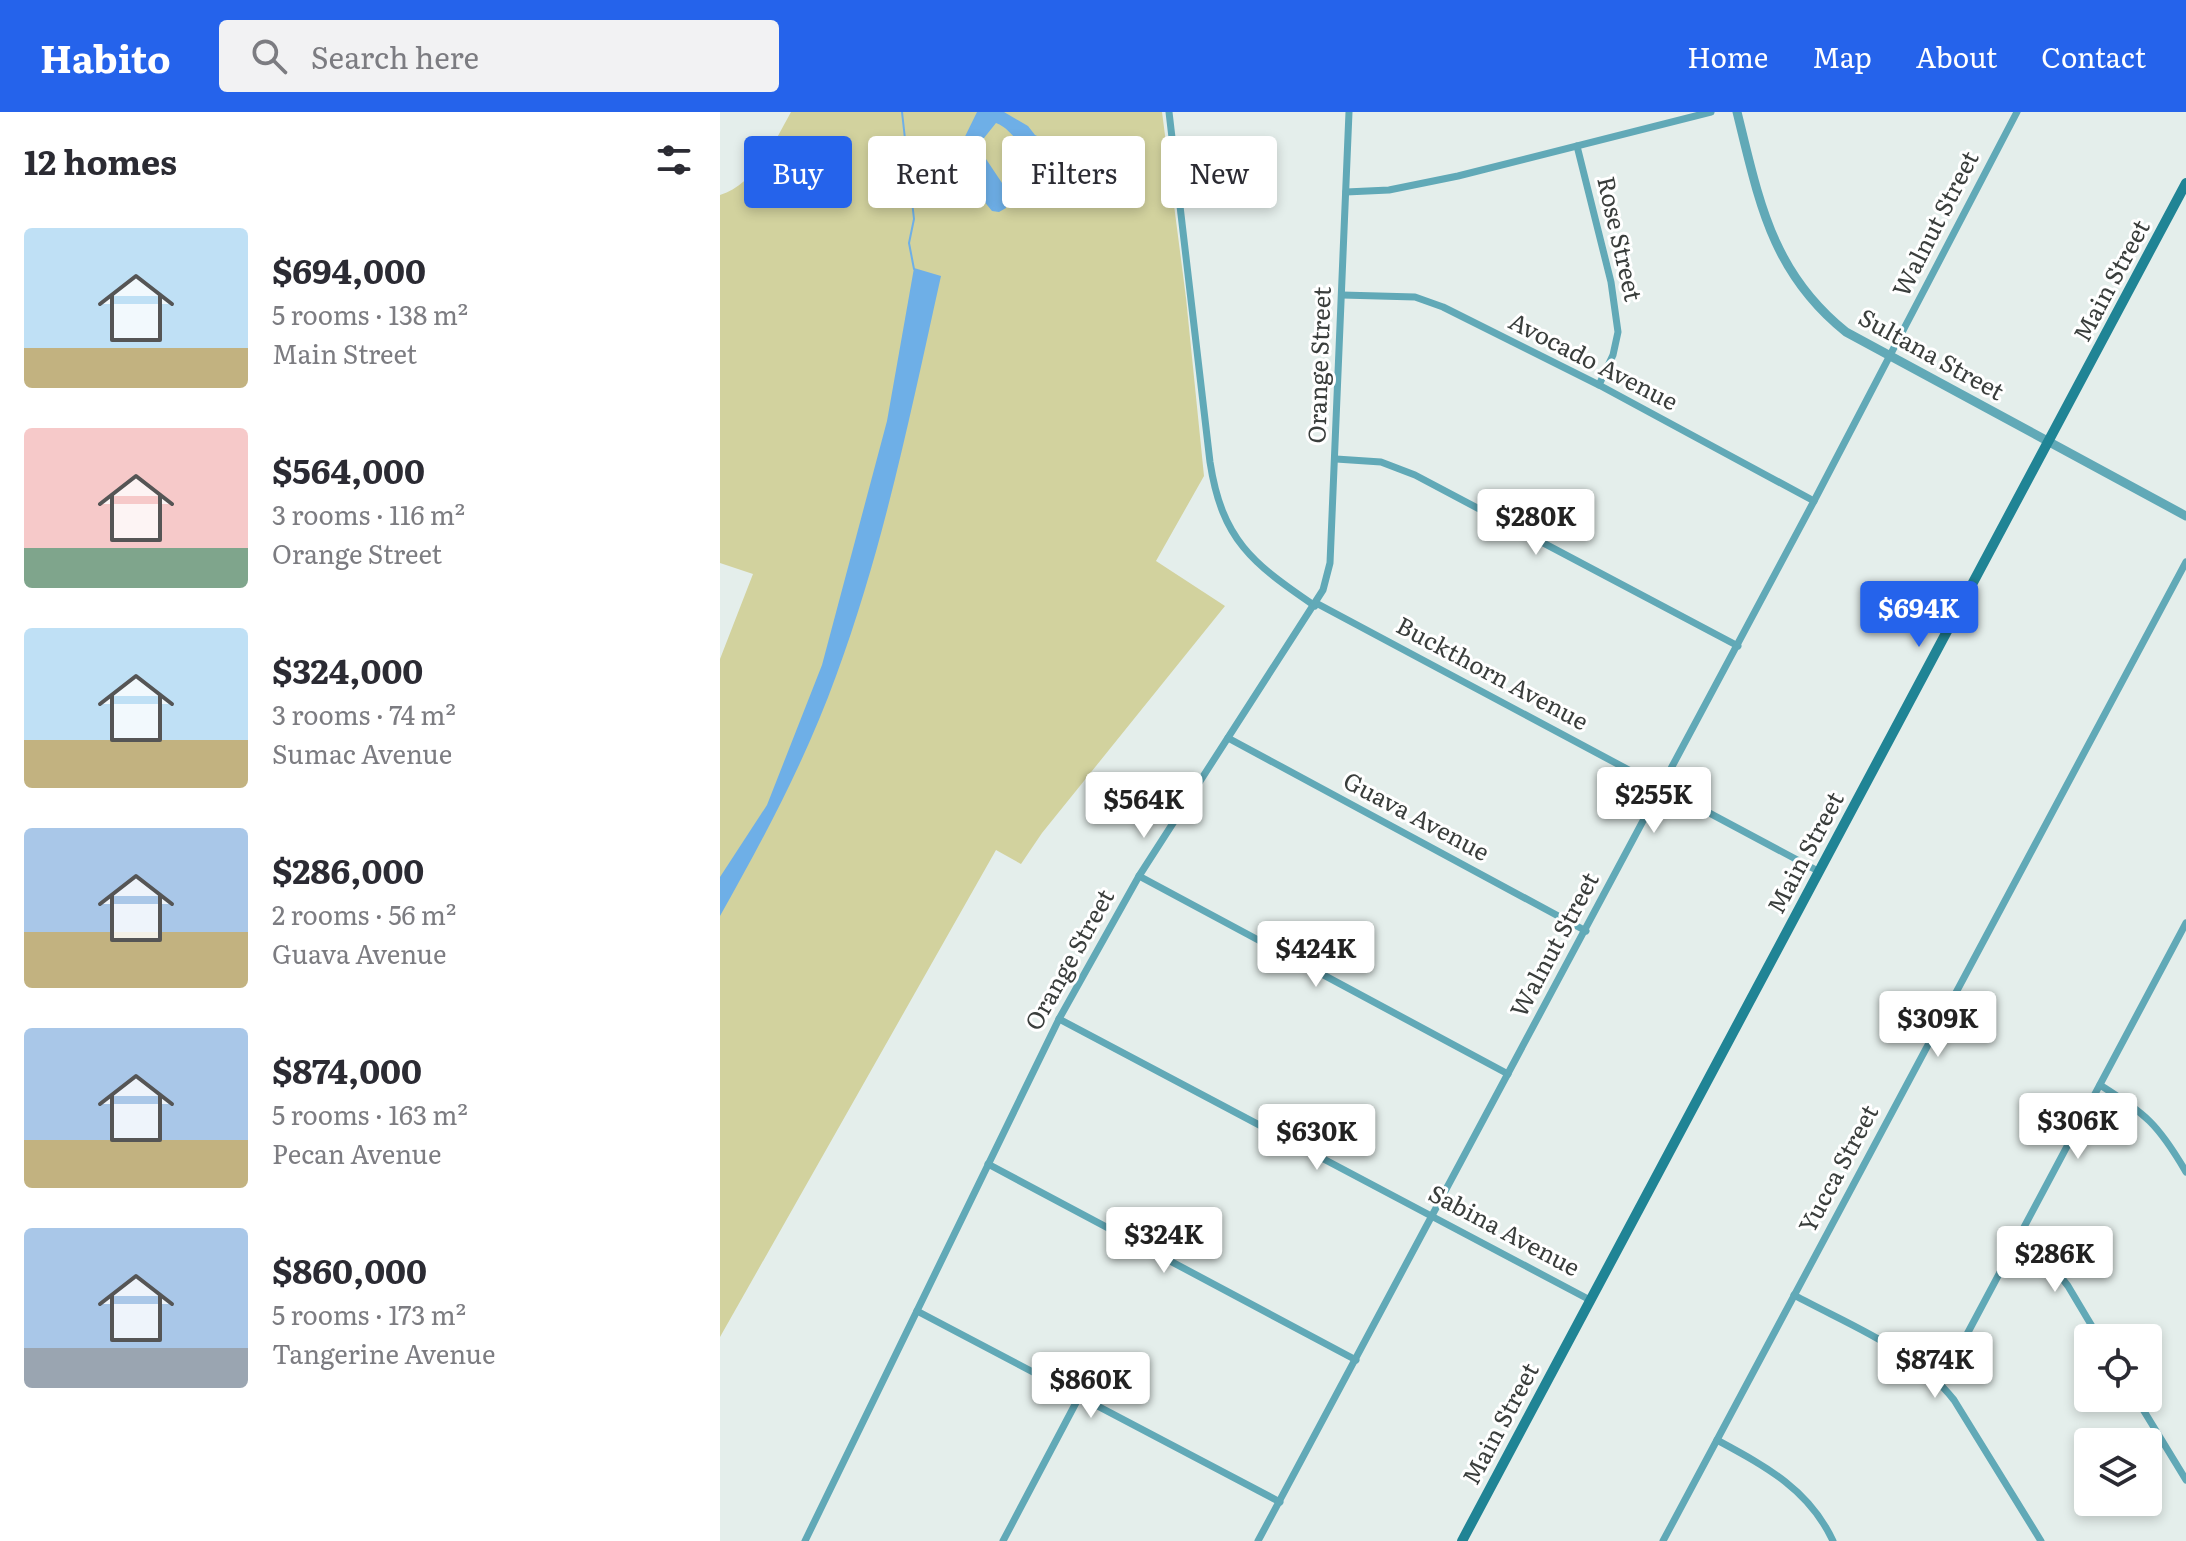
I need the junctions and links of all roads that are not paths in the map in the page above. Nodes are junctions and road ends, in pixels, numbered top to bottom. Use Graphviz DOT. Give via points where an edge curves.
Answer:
graph roads {
  1 [pos="1169,112"];
  2 [pos="1349,112"];
  3 [pos="1711,112"];
  4 [pos="1737,112"];
  5 [pos="2017,112"];
  6 [pos="1577,146"];
  7 [pos="2186,183"];
  8 [pos="1346,192"];
  9 [pos="1342,295"];
  10 [pos="1890,356"];
  11 [pos="1599,385"];
  12 [pos="2049,442"];
  13 [pos="1336,459"];
  14 [pos="1814,501"];
  15 [pos="2186,516"];
  16 [pos="2186,562"];
  17 [pos="1316,604"];
  18 [pos="1738,646"];
  19 [pos="1228,738"];
  20 [pos="1662,786"];
  21 [pos="1818,871"];
  22 [pos="1139,876"];
  23 [pos="2186,923"];
  24 [pos="1586,931"];
  25 [pos="1059,1019"];
  26 [pos="1508,1074"];
  27 [pos="2100,1085"];
  28 [pos="988,1164"];
  29 [pos="2186,1172"];
  30 [pos="1434,1216"];
  31 [pos="2018,1241"];
  32 [pos="1794,1295"];
  33 [pos="1590,1300"];
  34 [pos="917,1311"];
  35 [pos="2091,1324"];
  36 [pos="1356,1360"];
  37 [pos="1941,1383"];
  38 [pos="1079,1397"];
  39 [pos="2145,1412"];
  40 [pos="1717,1440"];
  41 [pos="2186,1480"];
  42 [pos="1280,1502"];
  43 [pos="805,1541"];
  44 [pos="1003,1541"];
  45 [pos="1258,1541"];
  46 [pos="1462,1541"];
  47 [pos="1663,1541"];
  48 [pos="1833,1541"];
  49 [pos="2041,1541"];
  1 -- 17 [label="street, Buckthorn Avenue" via="1218,499 1250,557"];
  2 -- 8 [label="street, Orange Street"];
  3 -- 6 [label="street"];
  4 -- 10 [label="street, Sultana Street" via="1760,199 1786,265 1830,319"];
  5 -- 10 [label="street, Walnut Street"];
  6 -- 8 [label="street" via="1389,190"];
  6 -- 11 [label="street, Rose Street" via="1618,332"];
  7 -- 12 [label="main road, Main Street"];
  8 -- 9 [label="street, Orange Street"];
  9 -- 11 [label="street, Avocado Avenue" via="1415,297"];
  9 -- 13 [label="street, Orange Street"];
  10 -- 12 [label="street, Sultana Street"];
  10 -- 14 [label="street, Walnut Street"];
  11 -- 14 [label="street, Avocado Avenue"];
  12 -- 15 [label="street, Sultana Street"];
  12 -- 21 [label="main road, Main Street"];
  13 -- 17 [label="street, Orange Street" via="1330,563"];
  13 -- 18 [label="street" via="1381,462 1415,475"];
  14 -- 18 [label="street, Walnut Street"];
  16 -- 32 [label="street, Yucca Street"];
  17 -- 19 [label="street, Orange Street"];
  17 -- 20 [label="street, Buckthorn Avenue"];
  18 -- 20 [label="street, Walnut Street"];
  19 -- 22 [label="street, Orange Street"];
  19 -- 24 [label="street, Guava Avenue"];
  20 -- 21 [label="street, Buckthorn Avenue"];
  20 -- 24 [label="street, Walnut Street"];
  21 -- 33 [label="main road, Main Street"];
  22 -- 25 [label="street, Orange Street"];
  22 -- 26 [label="street"];
  23 -- 27 [label="street"];
  24 -- 26 [label="street, Walnut Street"];
  25 -- 28 [label="street, Orange Street"];
  25 -- 30 [label="street, Sabina Avenue"];
  26 -- 30 [label="street, Walnut Street"];
  27 -- 29 [label="street" via="2142,1112"];
  27 -- 31 [label="street"];
  28 -- 34 [label="street, Orange Street"];
  28 -- 36 [label="street"];
  30 -- 33 [label="street, Sabina Avenue"];
  30 -- 36 [label="street, Walnut Street"];
  31 -- 35 [label="street" via="2050,1263"];
  31 -- 37 [label="street"];
  32 -- 37 [label="street" via="1907,1356"];
  32 -- 40 [label="street, Yucca Street"];
  33 -- 46 [label="main road, Main Street"];
  34 -- 38 [label="street"];
  34 -- 43 [label="street, Orange Street"];
  36 -- 42 [label="street, Walnut Street"];
  37 -- 49 [label="street"];
  38 -- 42 [label="street"];
  38 -- 44 [label="street"];
  39 -- 41 [label="street"];
  40 -- 47 [label="street, Yucca Street"];
  40 -- 48 [label="street" via="1784,1479 1807,1501"];
  42 -- 45 [label="street, Walnut Street"];
}
